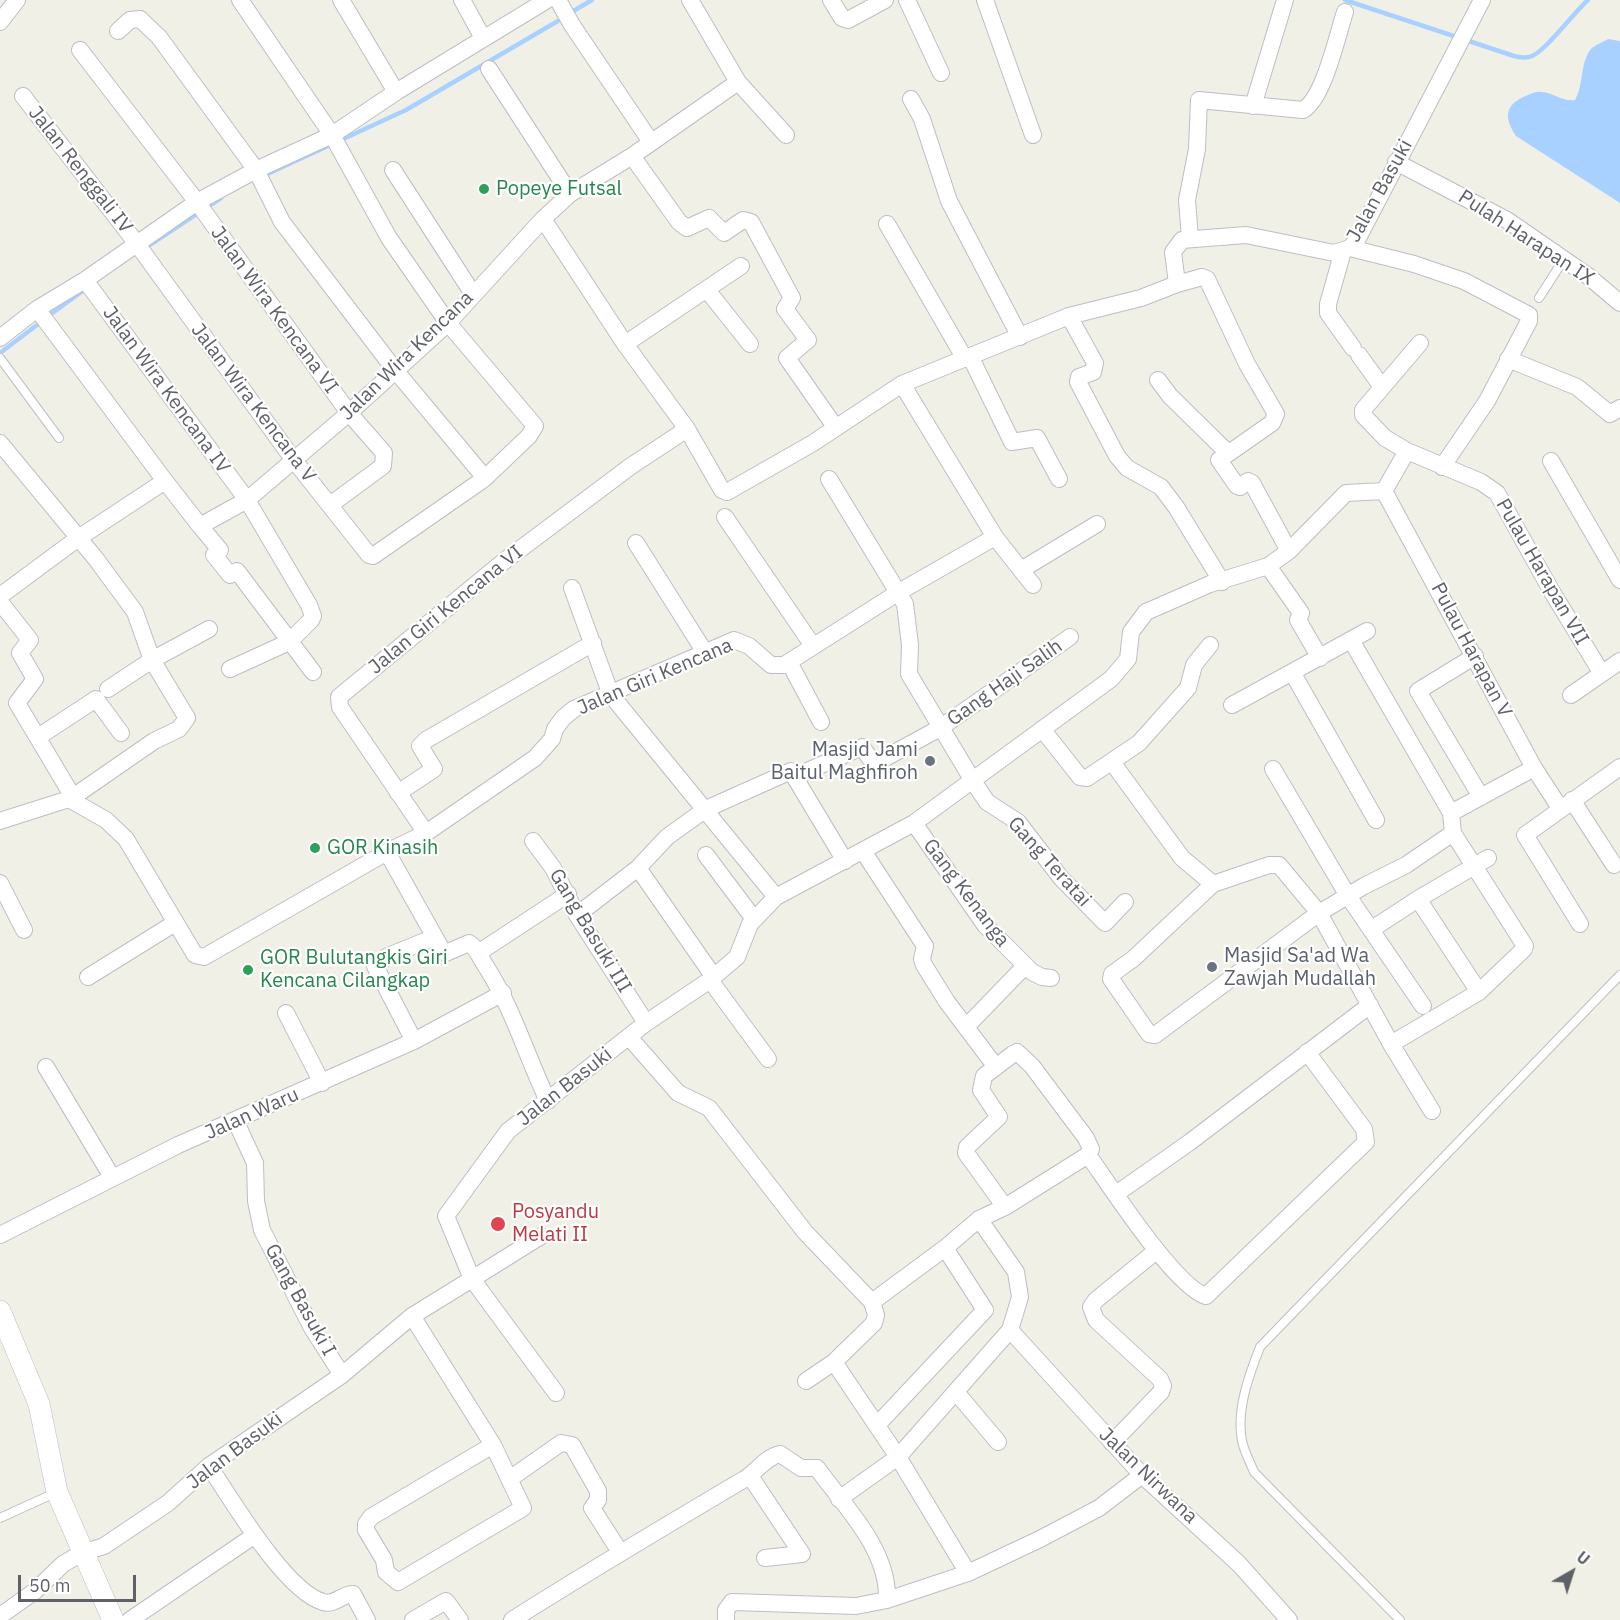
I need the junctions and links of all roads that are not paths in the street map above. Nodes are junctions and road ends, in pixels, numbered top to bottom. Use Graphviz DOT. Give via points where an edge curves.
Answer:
graph roads {
  1 [pos="17,0"];
  2 [pos="240,0"];
  3 [pos="341,0"];
  4 [pos="462,0"];
  5 [pos="547,0"];
  6 [pos="690,0"];
  7 [pos="831,0"];
  8 [pos="885,0"];
  9 [pos="907,0"];
  10 [pos="985,0"];
  11 [pos="1285,0"];
  12 [pos="1482,0"];
  13 [pos="1346,12"];
  14 [pos="565,13"];
  15 [pos="2,16"];
  16 [pos="118,31"];
  17 [pos="483,38"];
  18 [pos="80,50"];
  19 [pos="489,69"];
  20 [pos="941,73"];
  21 [pos="738,81"];
  22 [pos="396,92"];
  23 [pos="23,96"];
  24 [pos="911,99"];
  25 [pos="1253,106"];
  26 [pos="786,135"];
  27 [pos="1033,135"];
  28 [pos="335,142"];
  29 [pos="651,142"];
  30 [pos="632,156"];
  31 [pos="1396,162"];
  32 [pos="393,170"];
  33 [pos="259,177"];
  34 [pos="570,194"];
  35 [pos="201,209"];
  36 [pos="543,219"];
  37 [pos="887,224"];
  38 [pos="1190,238"];
  39 [pos="1347,250"];
  40 [pos="142,251"];
  41 [pos="1564,259"];
  42 [pos="741,266"];
  43 [pos="1177,284"];
  44 [pos="89,285"];
  45 [pos="707,290"];
  46 [pos="473,294"];
  47 [pos="1539,298"];
  48 [pos="1620,303"];
  49 [pos="44,316"];
  50 [pos="1069,316"];
  51 [pos="448,323"];
  52 [pos="1020,337"];
  53 [pos="0,338"];
  54 [pos="1420,343"];
  55 [pos="625,344"];
  56 [pos="750,344"];
  57 [pos="968,358"];
  58 [pos="1,359"];
  59 [pos="1508,359"];
  60 [pos="395,370"];
  61 [pos="1158,380"];
  62 [pos="902,384"];
  63 [pos="1382,387"];
  64 [pos="1620,408"];
  65 [pos="349,414"];
  66 [pos="687,429"];
  67 [pos="836,429"];
  68 [pos="59,438"];
  69 [pos="0,443"];
  70 [pos="1407,451"];
  71 [pos="1228,453"];
  72 [pos="293,459"];
  73 [pos="1551,461"];
  74 [pos="1442,467"];
  75 [pos="485,478"];
  76 [pos="829,479"];
  77 [pos="1059,479"];
  78 [pos="165,482"];
  79 [pos="1384,490"];
  80 [pos="247,500"];
  81 [pos="330,505"];
  82 [pos="725,516"];
  83 [pos="1097,524"];
  84 [pos="200,526"];
  85 [pos="995,537"];
  86 [pos="77,539"];
  87 [pos="636,543"];
  88 [pos="1289,550"];
  89 [pos="1268,566"];
  90 [pos="1021,570"];
  91 [pos="1620,580"];
  92 [pos="1222,582"];
  93 [pos="1033,585"];
  94 [pos="572,588"];
  95 [pos="898,592"];
  96 [pos="0,596"];
  97 [pos="0,602"];
  98 [pos="209,629"];
  99 [pos="1367,631"];
  100 [pos="1070,637"];
  101 [pos="1351,640"];
  102 [pos="289,642"];
  103 [pos="593,644"];
  104 [pos="1210,645"];
  105 [pos="813,646"];
  106 [pos="706,654"];
  107 [pos="1475,656"];
  108 [pos="1320,658"];
  109 [pos="152,660"];
  110 [pos="1620,661"];
  111 [pos="789,662"];
  112 [pos="230,669"];
  113 [pos="314,672"];
  114 [pos="1292,672"];
  115 [pos="1601,672"];
  116 [pos="108,689"];
  117 [pos="611,695"];
  118 [pos="1571,695"];
  119 [pos="1232,705"];
  120 [pos="821,722"];
  121 [pos="940,728"];
  122 [pos="1042,729"];
  123 [pos="121,733"];
  124 [pos="38,737"];
  125 [pos="1112,762"];
  126 [pos="1620,767"];
  127 [pos="1534,768"];
  128 [pos="1273,769"];
  129 [pos="796,776"];
  130 [pos="973,781"];
  131 [pos="398,792"];
  132 [pos="1481,797"];
  133 [pos="71,798"];
  134 [pos="1566,804"];
  135 [pos="706,809"];
  136 [pos="1451,813"];
  137 [pos="1376,820"];
  138 [pos="0,821"];
  139 [pos="914,823"];
  140 [pos="426,833"];
  141 [pos="1453,833"];
  142 [pos="533,841"];
  143 [pos="863,851"];
  144 [pos="387,852"];
  145 [pos="706,855"];
  146 [pos="1488,858"];
  147 [pos="845,861"];
  148 [pos="1614,865"];
  149 [pos="1474,867"];
  150 [pos="639,868"];
  151 [pos="0,883"];
  152 [pos="1213,884"];
  153 [pos="568,894"];
  154 [pos="1348,896"];
  155 [pos="776,897"];
  156 [pos="1418,899"];
  157 [pos="1125,902"];
  158 [pos="1319,913"];
  159 [pos="577,915"];
  160 [pos="754,920"];
  161 [pos="175,923"];
  162 [pos="1580,924"];
  163 [pos="1372,929"];
  164 [pos="24,930"];
  165 [pos="435,937"];
  166 [pos="475,949"];
  167 [pos="1025,966"];
  168 [pos="1620,975"];
  169 [pos="88,977"];
  170 [pos="1052,978"];
  171 [pos="712,979"];
  172 [pos="503,993"];
  173 [pos="1479,993"];
  174 [pos="1370,1005"];
  175 [pos="1423,1006"];
  176 [pos="286,1013"];
  177 [pos="646,1023"];
  178 [pos="966,1026"];
  179 [pos="629,1037"];
  180 [pos="414,1041"];
  181 [pos="1391,1044"];
  182 [pos="1307,1052"];
  183 [pos="768,1059"];
  184 [pos="996,1067"];
  185 [pos="46,1068"];
  186 [pos="322,1083"];
  187 [pos="548,1101"];
  188 [pos="1432,1111"];
  189 [pos="236,1122"];
  190 [pos="1088,1155"];
  191 [pos="112,1177"];
  192 [pos="1116,1194"];
  193 [pos="1005,1207"];
  194 [pos="979,1219"];
  195 [pos="0,1235"];
  196 [pos="541,1236"];
  197 [pos="945,1248"];
  198 [pos="1156,1251"];
  199 [pos="472,1279"];
  200 [pos="872,1302"];
  201 [pos="0,1311"];
  202 [pos="412,1316"];
  203 [pos="1010,1330"];
  204 [pos="834,1362"];
  205 [pos="342,1374"];
  206 [pos="806,1381"];
  207 [pos="956,1392"];
  208 [pos="556,1393"];
  209 [pos="877,1425"];
  210 [pos="998,1442"];
  211 [pos="1112,1443"];
  212 [pos="493,1445"];
  213 [pos="898,1456"];
  214 [pos="209,1466"];
  215 [pos="750,1476"];
  216 [pos="1142,1476"];
  217 [pos="511,1478"];
  218 [pos="57,1492"];
  219 [pos="839,1499"];
  220 [pos="0,1518"];
  221 [pos="255,1535"];
  222 [pos="620,1552"];
  223 [pos="82,1553"];
  224 [pos="765,1558"];
  225 [pos="968,1573"];
  226 [pos="887,1600"];
  227 [pos="0,1616"];
  228 [pos="113,1620"];
  229 [pos="130,1620"];
  230 [pos="368,1620"];
  231 [pos="413,1620"];
  232 [pos="460,1620"];
  233 [pos="512,1620"];
  234 [pos="726,1620"];
  235 [pos="1289,1620"];
  236 [pos="1400,1620"];
  1 -- 15 [label="street"];
  2 -- 28 [label="street"];
  3 -- 22 [label="street"];
  4 -- 17 [label="street"];
  5 -- 17 [label="street"];
  6 -- 21 [label="street"];
  7 -- 8 [label="street" via="842,18 848,20"];
  9 -- 20 [label="street"];
  10 -- 27 [label="street"];
  11 -- 25 [label="street"];
  12 -- 31 [label="street, Jalan Basuki"];
  13 -- 25 [label="street" via="1318,94 1309,106 1303,110"];
  14 -- 29 [label="street"];
  16 -- 33 [label="street" via="130,20 140,20 159,37"];
  17 -- 22 [label="street"];
  18 -- 35 [label="street, Jalan Wira Kencana VI"];
  19 -- 34 [label="street"];
  21 -- 26 [label="street"];
  21 -- 29 [label="street, Jalan Wira Kencana"];
  22 -- 28 [label="street"];
  23 -- 40 [label="street, Jalan Renggali IV"];
  24 -- 52 [label="street" via="922,119 949,201"];
  25 -- 38 [label="street" via="1199,100 1197,149 1187,200"];
  28 -- 33 [label="street"];
  28 -- 51 [label="street" via="389,238"];
  29 -- 30 [label="street, Jalan Wira Kencana"];
  30 -- 34 [label="street, Jalan Wira Kencana"];
  30 -- 67 [label="street" via="687,228 709,218 724,233 743,220 751,222 792,297 785,309 808,340 787,358"];
  31 -- 39 [label="street, Jalan Basuki" via="1357,240"];
  31 -- 41 [label="street, Pulah Harapan IX" via="1507,220"];
  32 -- 46 [label="street"];
  33 -- 35 [label="street"];
  33 -- 60 [label="street" via="282,222"];
  34 -- 36 [label="street, Jalan Wira Kencana"];
  35 -- 40 [label="street"];
  35 -- 65 [label="street, Jalan Wira Kencana VI"];
  36 -- 46 [label="street, Jalan Wira Kencana"];
  36 -- 55 [label="street"];
  37 -- 57 [label="street"];
  38 -- 39 [label="street, Jalan Basuki" via="1246,235 1334,253"];
  38 -- 43 [label="street" via="1182,240 1173,252"];
  39 -- 59 [label="street" via="1414,264 1464,281 1526,312 1529,321"];
  39 -- 63 [label="street" via="1328,313"];
  40 -- 44 [label="street"];
  40 -- 72 [label="street, Jalan Wira Kencana V"];
  41 -- 47 [label="lane"];
  41 -- 48 [label="street, Pulah Harapan IX"];
  42 -- 45 [label="street"];
  43 -- 50 [label="street" via="1141,298"];
  43 -- 71 [label="street" via="1207,279 1247,364 1276,414 1272,423"];
  44 -- 49 [label="street"];
  44 -- 80 [label="street, Jalan Wira Kencana IV"];
  45 -- 55 [label="street"];
  45 -- 56 [label="street"];
  46 -- 51 [label="street, Jalan Wira Kencana"];
  49 -- 53 [label="street"];
  49 -- 78 [label="street"];
  50 -- 52 [label="street"];
  50 -- 92 [label="street" via="1095,363 1093,372 1079,377 1078,382 1117,456 1127,468 1161,487"];
  51 -- 60 [label="street, Jalan Wira Kencana"];
  51 -- 75 [label="street" via="535,426"];
  52 -- 57 [label="street"];
  54 -- 63 [label="street"];
  55 -- 66 [label="street"];
  57 -- 62 [label="street"];
  57 -- 77 [label="street" via="1012,442 1037,438"];
  58 -- 68 [label="lane"];
  59 -- 64 [label="street" via="1577,387 1610,414"];
  59 -- 74 [label="street" via="1486,401"];
  60 -- 65 [label="street, Jalan Wira Kencana"];
  60 -- 75 [label="street"];
  61 -- 71 [label="street"];
  62 -- 67 [label="street"];
  62 -- 85 [label="street"];
  63 -- 70 [label="street, Pulau Harapan VII" via="1363,414 1385,438"];
  65 -- 72 [label="street, Jalan Wira Kencana"];
  65 -- 81 [label="street, Jalan Wira Kencana VI" via="385,459 383,466"];
  66 -- 67 [label="street" via="722,490 727,492"];
  66 -- 131 [label="street, Jalan Giri Kencana VI" via="630,466 503,562 339,697 339,707"];
  69 -- 86 [label="street"];
  70 -- 74 [label="street, Pulau Harapan VII"];
  70 -- 79 [label="street"];
  71 -- 88 [label="street" via="1220,462 1239,487 1248,481 1252,483"];
  72 -- 80 [label="street, Jalan Wira Kencana"];
  72 -- 81 [label="street, Jalan Wira Kencana V"];
  73 -- 91 [label="street"];
  74 -- 115 [label="street, Pulau Harapan VII" via="1481,482 1497,493"];
  75 -- 81 [label="street, Jalan Wira Kencana V" via="373,556"];
  76 -- 95 [label="street"];
  78 -- 84 [label="street"];
  78 -- 86 [label="street"];
  79 -- 88 [label="street, Jalan Basuki" via="1346,493"];
  79 -- 107 [label="street, Pulau Harapan V"];
  80 -- 84 [label="street, Jalan Wira Kencana"];
  80 -- 102 [label="street, Jalan Wira Kencana IV" via="313,616"];
  82 -- 105 [label="street"];
  83 -- 90 [label="street"];
  84 -- 102 [label="street" via="220,550 214,555 230,575 237,571"];
  85 -- 90 [label="street"];
  85 -- 95 [label="street"];
  86 -- 96 [label="street"];
  86 -- 109 [label="street" via="135,612"];
  87 -- 106 [label="street"];
  88 -- 89 [label="street, Jalan Basuki"];
  89 -- 92 [label="street, Jalan Basuki"];
  89 -- 108 [label="street" via="1301,613 1298,620"];
  90 -- 93 [label="street"];
  92 -- 122 [label="street, Jalan Basuki" via="1146,612 1131,632 1128,659 1111,678"];
  94 -- 103 [label="street"];
  95 -- 105 [label="street"];
  95 -- 121 [label="street" via="905,604 909,674"];
  97 -- 124 [label="street" via="30,640 20,653 35,679 17,702"];
  98 -- 109 [label="street"];
  99 -- 101 [label="street"];
  100 -- 121 [label="street, Gang Haji Salih"];
  101 -- 108 [label="street"];
  101 -- 136 [label="street"];
  102 -- 112 [label="street"];
  102 -- 113 [label="street"];
  103 -- 117 [label="street"];
  103 -- 131 [label="street" via="426,740 420,746 434,769"];
  104 -- 125 [label="street" via="1194,665 1188,688 1139,743"];
  105 -- 111 [label="street"];
  106 -- 111 [label="street, Jalan Giri Kencana" via="734,640 749,646 771,665"];
  106 -- 117 [label="street, Jalan Giri Kencana"];
  107 -- 127 [label="street, Pulau Harapan V"];
  107 -- 132 [label="street" via="1418,691"];
  108 -- 114 [label="street"];
  109 -- 116 [label="street"];
  109 -- 133 [label="street" via="187,718 186,723"];
  110 -- 115 [label="street"];
  111 -- 120 [label="street"];
  114 -- 119 [label="street"];
  114 -- 137 [label="street"];
  115 -- 118 [label="street"];
  117 -- 135 [label="street"];
  117 -- 140 [label="street, Jalan Giri Kencana" via="574,709 563,718 552,739 535,758"];
  121 -- 129 [label="street, Gang Haji Salih" via="874,764 862,747"];
  121 -- 130 [label="street"];
  122 -- 125 [label="street" via="1080,777 1087,778"];
  122 -- 130 [label="street, Jalan Basuki"];
  123 -- 124 [label="street" via="96,699"];
  124 -- 133 [label="street"];
  125 -- 152 [label="street" via="1182,858"];
  126 -- 134 [label="street"];
  127 -- 132 [label="street"];
  127 -- 134 [label="street, Pulau Harapan V"];
  128 -- 154 [label="street"];
  129 -- 135 [label="street" via="791,771"];
  129 -- 147 [label="street"];
  130 -- 139 [label="street, Jalan Basuki"];
  130 -- 157 [label="street, Gang Teratai" via="987,802 1017,822 1061,878 1106,923"];
  131 -- 140 [label="street, Jalan Giri Kencana VI"];
  132 -- 136 [label="street"];
  133 -- 138 [label="street"];
  133 -- 161 [label="street, Jalan Giri Kencana" via="106,820 126,839"];
  134 -- 148 [label="street, Pulau Harapan V"];
  134 -- 162 [label="street" via="1525,835"];
  135 -- 150 [label="street" via="667,837"];
  135 -- 155 [label="street"];
  136 -- 141 [label="street"];
  139 -- 143 [label="street, Jalan Basuki"];
  139 -- 167 [label="street, Gang Kenanga" via="985,926"];
  140 -- 144 [label="street, Jalan Giri Kencana"];
  141 -- 149 [label="street"];
  141 -- 154 [label="street" via="1406,865"];
  142 -- 153 [label="street, Gang Basuki III"];
  143 -- 147 [label="street, Jalan Basuki"];
  143 -- 178 [label="street" via="925,946 924,965"];
  144 -- 161 [label="street, Jalan Giri Kencana" via="204,957 195,955"];
  144 -- 165 [label="street"];
  145 -- 160 [label="street"];
  146 -- 149 [label="street"];
  147 -- 155 [label="street, Jalan Basuki"];
  149 -- 156 [label="street"];
  149 -- 173 [label="street" via="1525,945"];
  150 -- 159 [label="street"];
  150 -- 171 [label="street"];
  151 -- 164 [label="street"];
  152 -- 158 [label="street" via="1275,864 1285,870"];
  152 -- 158 [label="street" via="1112,974 1113,984 1152,1036"];
  153 -- 159 [label="street, Gang Basuki III"];
  153 -- 166 [label="street"];
  154 -- 158 [label="street"];
  154 -- 163 [label="street"];
  155 -- 160 [label="street, Jalan Basuki"];
  156 -- 163 [label="street"];
  156 -- 173 [label="street"];
  158 -- 174 [label="street"];
  159 -- 177 [label="street, Gang Basuki III"];
  160 -- 171 [label="street, Jalan Basuki" via="737,957"];
  161 -- 169 [label="street"];
  163 -- 175 [label="street"];
  165 -- 166 [label="street" via="446,953 466,943"];
  165 -- 180 [label="street" via="388,956 375,966"];
  166 -- 172 [label="street"];
  167 -- 170 [label="street, Gang Kenanga" via="1042,978"];
  167 -- 178 [label="street"];
  168 -- 236 [label="lane" via="1260,1347 1250,1371 1244,1397 1242,1441 1254,1472"];
  171 -- 177 [label="street, Jalan Basuki"];
  171 -- 183 [label="street"];
  172 -- 180 [label="street, Jalan Waru"];
  172 -- 187 [label="street"];
  173 -- 181 [label="street"];
  174 -- 181 [label="street"];
  174 -- 182 [label="street"];
  176 -- 186 [label="street"];
  177 -- 179 [label="street, Jalan Basuki"];
  178 -- 184 [label="street"];
  179 -- 187 [label="street, Jalan Basuki"];
  179 -- 200 [label="street" via="678,1093 709,1108 805,1232"];
  180 -- 186 [label="street, Jalan Waru"];
  181 -- 188 [label="street"];
  182 -- 192 [label="street"];
  182 -- 198 [label="street" via="1364,1129 1366,1142 1206,1296"];
  184 -- 190 [label="street" via="1017,1053 1023,1057 1086,1138 1091,1149"];
  184 -- 193 [label="street" via="984,1076 981,1090 999,1117 968,1147 966,1154"];
  185 -- 191 [label="street"];
  186 -- 189 [label="street, Jalan Waru"];
  187 -- 199 [label="street, Jalan Basuki" via="508,1131 446,1216"];
  189 -- 191 [label="street, Jalan Waru"];
  189 -- 205 [label="street, Gang Basuki I" via="255,1163 262,1230 307,1319"];
  190 -- 192 [label="street"];
  190 -- 193 [label="street"];
  191 -- 195 [label="street, Jalan Waru"];
  192 -- 198 [label="street"];
  193 -- 194 [label="street"];
  194 -- 197 [label="street"];
  194 -- 203 [label="street" via="1016,1272 1020,1297"];
  196 -- 199 [label="street"];
  197 -- 200 [label="street"];
  197 -- 209 [label="street" via="985,1310"];
  198 -- 211 [label="street" via="1091,1307 1096,1320 1163,1386"];
  199 -- 202 [label="street, Jalan Basuki"];
  199 -- 208 [label="street"];
  200 -- 204 [label="street" via="874,1323"];
  201 -- 218 [label="street" via="39,1404"];
  202 -- 205 [label="street, Jalan Basuki"];
  202 -- 212 [label="street"];
  203 -- 207 [label="street"];
  203 -- 211 [label="street, Jalan Nirwana"];
  204 -- 206 [label="street"];
  204 -- 209 [label="street"];
  205 -- 214 [label="street, Jalan Basuki"];
  207 -- 210 [label="street"];
  207 -- 213 [label="street"];
  209 -- 213 [label="street"];
  211 -- 216 [label="street, Jalan Nirwana"];
  212 -- 217 [label="street"];
  212 -- 217 [label="street" via="371,1517 366,1530 384,1560 386,1572 398,1581 522,1508"];
  213 -- 219 [label="street"];
  213 -- 225 [label="street"];
  214 -- 221 [label="street"];
  214 -- 223 [label="street, Jalan Basuki" via="168,1503 104,1546"];
  215 -- 219 [label="street" via="769,1458 780,1454 801,1468 817,1468"];
  215 -- 222 [label="street"];
  215 -- 224 [label="street" via="802,1554"];
  216 -- 225 [label="street" via="1099,1508"];
  216 -- 235 [label="street, Jalan Nirwana" via="1239,1564"];
  217 -- 222 [label="street" via="561,1443 572,1445 598,1491 592,1508"];
  218 -- 220 [label="lane"];
  218 -- 223 [label="street"];
  219 -- 226 [label="street" via="879,1557"];
  221 -- 229 [label="street"];
  221 -- 230 [label="street" via="299,1588 324,1603 353,1594"];
  222 -- 233 [label="street"];
  223 -- 227 [label="street, Jalan Basuki"];
  223 -- 228 [label="street"];
  225 -- 226 [label="street"];
  226 -- 234 [label="street" via="856,1606 732,1602 726,1610"];
  231 -- 232 [label="street" via="446,1601"];
}
